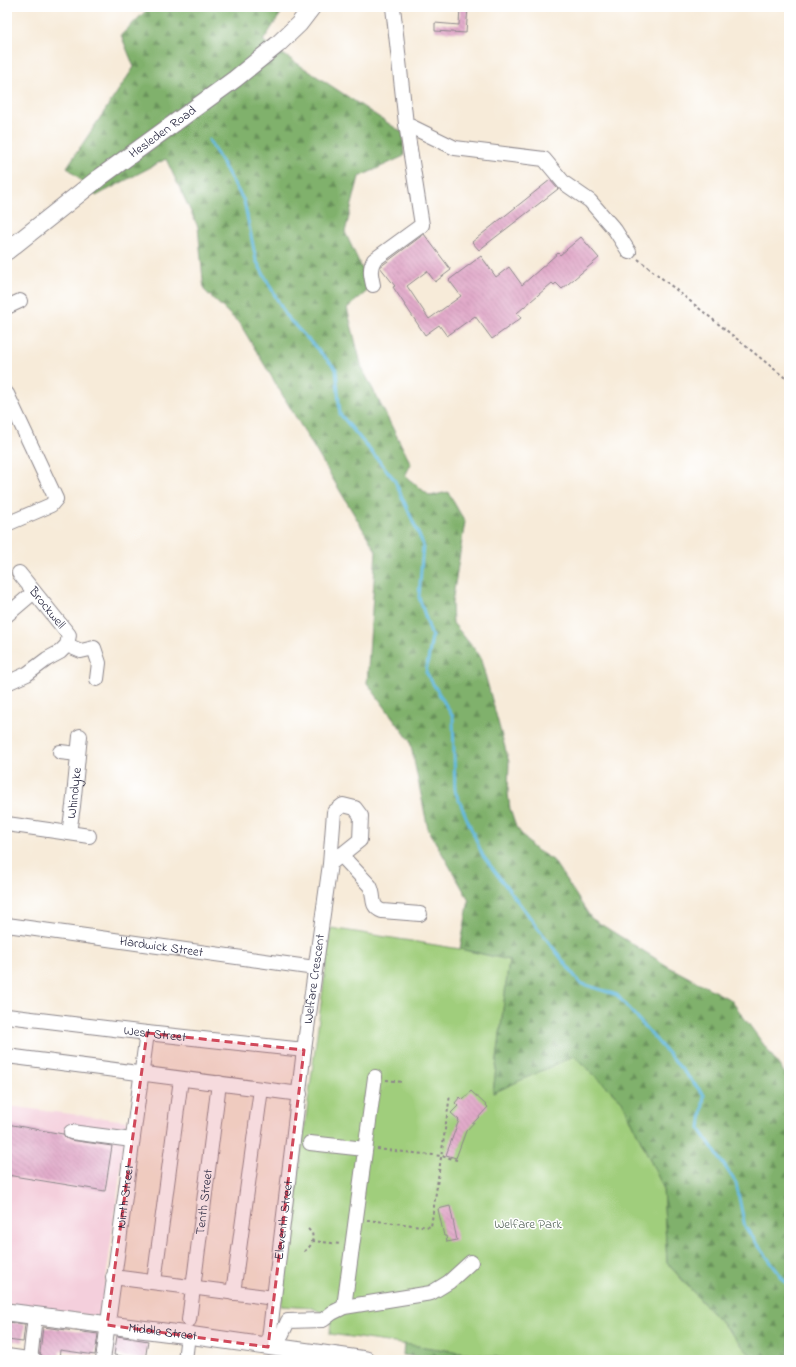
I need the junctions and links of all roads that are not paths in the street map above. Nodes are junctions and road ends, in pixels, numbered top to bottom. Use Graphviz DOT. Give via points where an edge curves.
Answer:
graph roads {
  1 [pos="312,7"];
  2 [pos="393,7"];
  3 [pos="406,124"];
  4 [pos="7,252"];
  5 [pos="629,252"];
  6 [pos="374,285"];
  7 [pos="7,394"];
  8 [pos="7,524"];
  9 [pos="19,573"];
  10 [pos="34,592"];
  11 [pos="7,615"];
  12 [pos="67,645"];
  13 [pos="96,679"];
  14 [pos="7,683"];
  15 [pos="80,736"];
  16 [pos="60,752"];
  17 [pos="78,754"];
  18 [pos="7,824"];
  19 [pos="69,832"];
  20 [pos="88,836"];
  21 [pos="341,855"];
  22 [pos="330,864"];
  23 [pos="420,914"];
  24 [pos="7,925"];
  25 [pos="315,968"];
  26 [pos="7,1016"];
  27 [pos="147,1033"];
  28 [pos="304,1050"];
  29 [pos="7,1056"];
  30 [pos="141,1074"];
  31 [pos="375,1078"];
  32 [pos="181,1079"];
  33 [pos="219,1083"];
  34 [pos="261,1089"];
  35 [pos="300,1094"];
  36 [pos="71,1132"];
  37 [pos="132,1140"];
  38 [pos="310,1142"];
  39 [pos="369,1149"];
  40 [pos="471,1262"];
  41 [pos="113,1277"];
  42 [pos="154,1282"];
  43 [pos="193,1287"];
  44 [pos="233,1293"];
  45 [pos="274,1298"];
  46 [pos="344,1307"];
  47 [pos="7,1312"];
  48 [pos="35,1316"];
  49 [pos="107,1325"];
  50 [pos="188,1327"];
  51 [pos="273,1347"];
  52 [pos="7,1356"];
  53 [pos="319,1356"];
  54 [pos="32,1360"];
  55 [pos="103,1360"];
  56 [pos="185,1360"];
  57 [pos="366,1360"];
  1 -- 4 [label="main road, Hesleden Road" via="299,24 247,70 98,178"];
  2 -- 3 [label="street"];
  3 -- 5 [label="street" via="455,148 544,159 564,183 590,200"];
  3 -- 6 [label="street" via="422,225 374,260 370,273"];
  7 -- 8 [label="street" via="56,499 51,505"];
  9 -- 10 [label="street, Brockwell"];
  10 -- 11 [label="street"];
  10 -- 12 [label="street, Brockwell" via="69,635"];
  12 -- 13 [label="street, Brockwell" via="81,651 94,648 99,663"];
  12 -- 14 [label="street, Brockwell" via="27,674"];
  15 -- 17 [label="street, Whindyke"];
  16 -- 17 [label="street, Whindyke"];
  17 -- 19 [label="street, Whindyke"];
  18 -- 19 [label="street, Whindyke"];
  19 -- 20 [label="street, Whindyke"];
  21 -- 22 [label="street, Welfare Crescent"];
  21 -- 22 [label="street, Welfare Crescent" via="360,840 361,816 355,808 343,805 334,812"];
  21 -- 23 [label="street" via="370,886 377,909"];
  22 -- 25 [label="street, Welfare Crescent"];
  24 -- 25 [label="street, Hardwick Street"];
  25 -- 28 [label="street, Welfare Crescent"];
  26 -- 27 [label="street, West Street"];
  27 -- 28 [label="street, West Street"];
  27 -- 30 [label="street, Ninth Street"];
  28 -- 35 [label="street, Welfare Crescent"];
  29 -- 30 [label="street"];
  30 -- 32 [label="street"];
  30 -- 37 [label="street, Ninth Street"];
  31 -- 39 [label="street"];
  32 -- 33 [label="street"];
  32 -- 42 [label="street"];
  33 -- 34 [label="street"];
  33 -- 43 [label="street, Tenth Street"];
  34 -- 35 [label="street"];
  34 -- 44 [label="street"];
  35 -- 45 [label="street, Eleventh Street"];
  36 -- 37 [label="street"];
  37 -- 41 [label="street, Ninth Street"];
  38 -- 39 [label="street"];
  39 -- 46 [label="street"];
  40 -- 46 [label="street" via="449,1282 431,1293"];
  41 -- 42 [label="street"];
  41 -- 49 [label="street, Ninth Street"];
  42 -- 43 [label="street"];
  43 -- 44 [label="street"];
  43 -- 50 [label="street, Tenth Street"];
  44 -- 45 [label="street"];
  45 -- 51 [label="street, Eleventh Street"];
  46 -- 51 [label="street" via="323,1320 288,1321"];
  47 -- 48 [label="main road, Middle Street"];
  48 -- 49 [label="main road, Middle Street"];
  48 -- 54 [label="street"];
  49 -- 50 [label="main road, Middle Street"];
  49 -- 55 [label="street, Ninth Street"];
  50 -- 51 [label="main road, Middle Street"];
  50 -- 56 [label="street, Tenth Street"];
  51 -- 53 [label="main road, Middle Street"];
  52 -- 54 [label="street"];
  53 -- 57 [label="main road, Middle Street"];
}
